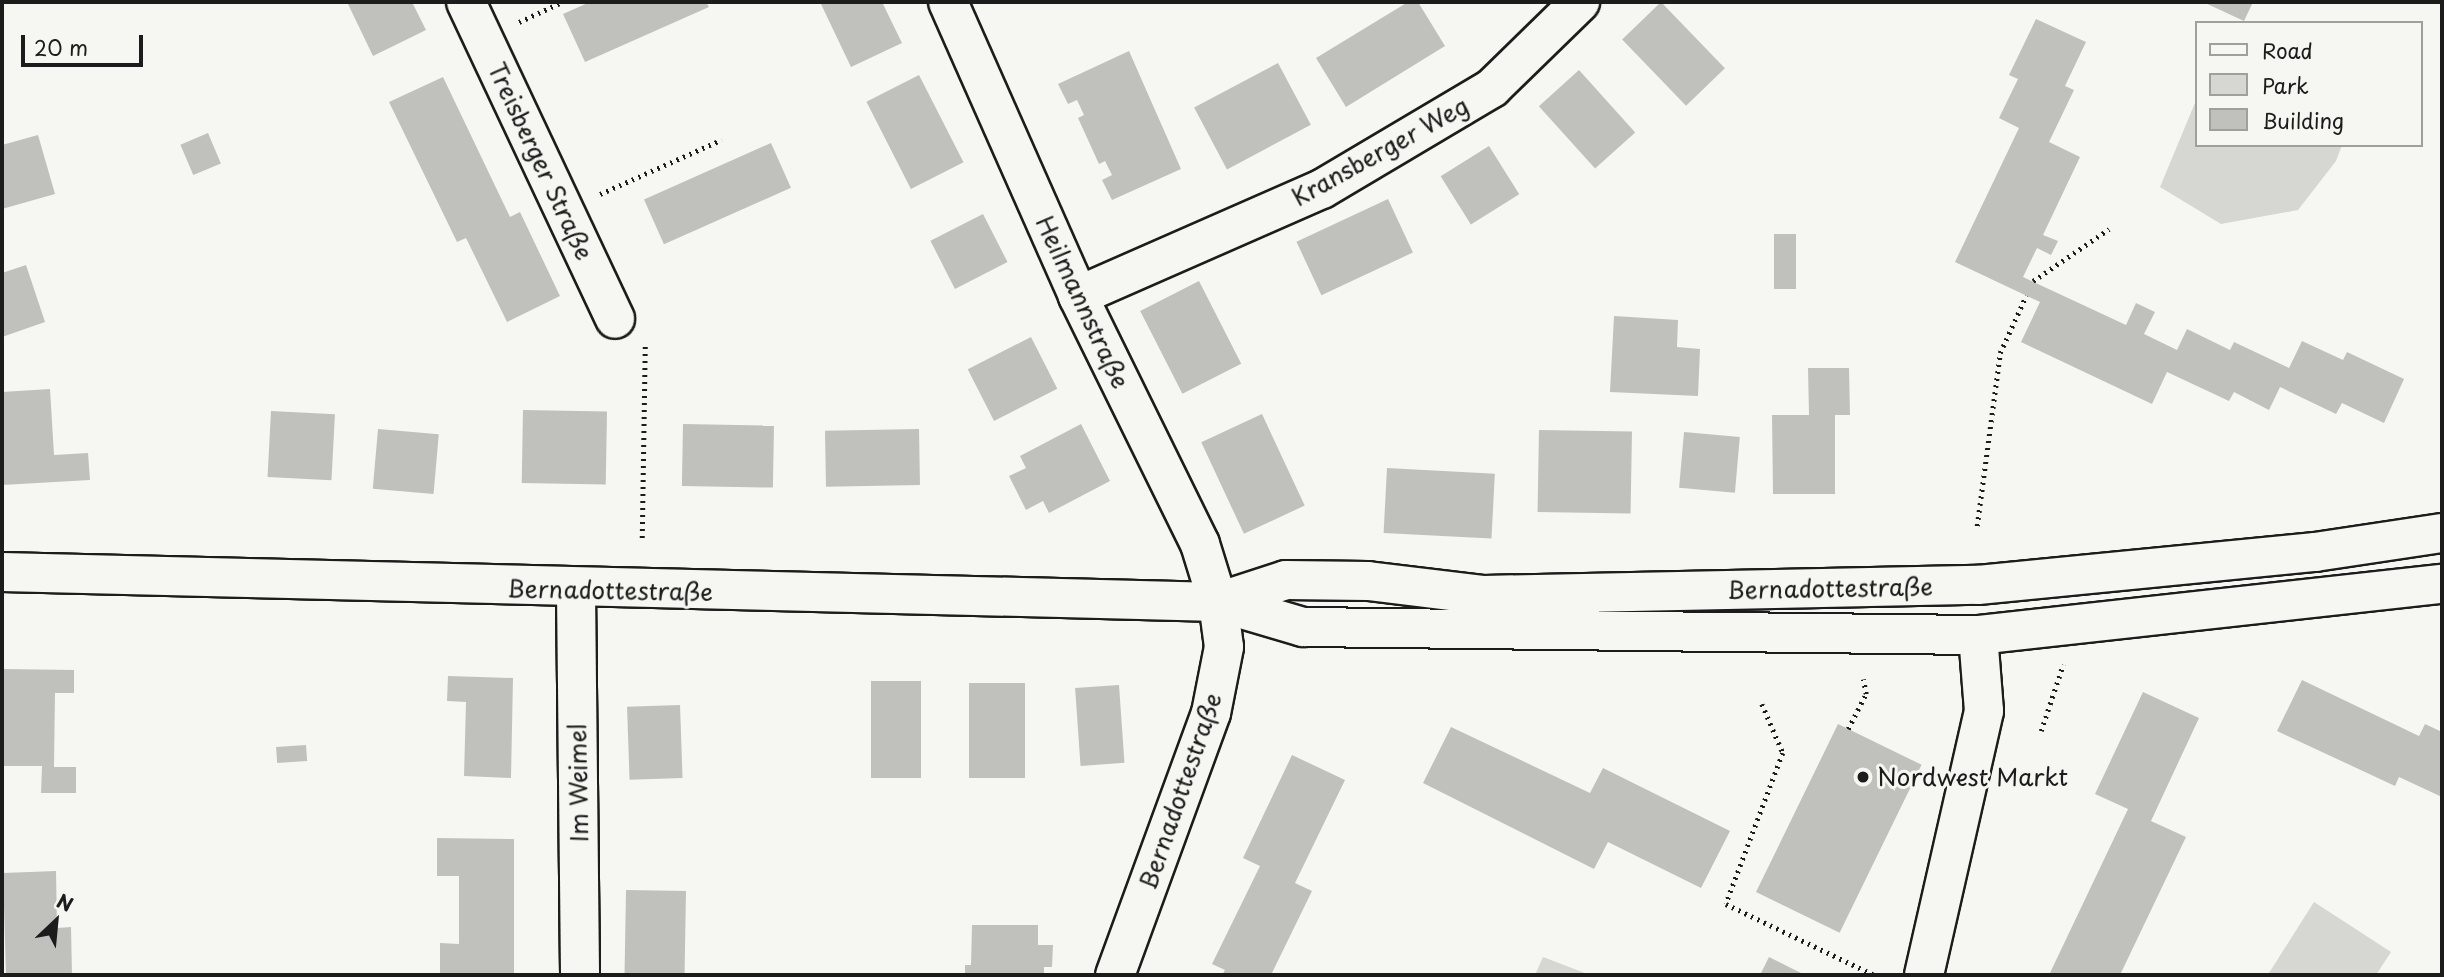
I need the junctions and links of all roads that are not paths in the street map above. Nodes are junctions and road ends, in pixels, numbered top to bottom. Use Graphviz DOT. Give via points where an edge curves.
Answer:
graph roads {
  1 [pos="466,2"];
  2 [pos="948,2"];
  3 [pos="1580,2"];
  4 [pos="1078,296"];
  5 [pos="615,319"];
  6 [pos="2442,533"];
  7 [pos="2,572"];
  8 [pos="2442,584"];
  9 [pos="576,590"];
  10 [pos="1218,602"];
  11 [pos="1978,635"];
  12 [pos="580,975"];
  13 [pos="1115,975"];
  14 [pos="1924,975"];
  1 -- 5 [label="street, Treisberger Straße"];
  2 -- 4 [label="street, Heilmannstraße"];
  3 -- 4 [label="street, Kransberger Weg" via="1492,88 1322,189"];
  4 -- 10 [label="street, Heilmannstraße" via="1200,544"];
  6 -- 10 [label="street, Bernadottestraße" via="2315,552 1978,585 1484,594 1368,581 1286,580"];
  7 -- 9 [label="street, Bernadottestraße"];
  8 -- 11 [label="street, Bernadottestraße"];
  9 -- 10 [label="street, Bernadottestraße"];
  9 -- 12 [label="street, Im Weimel"];
  10 -- 11 [label="street, Bernadottestraße" via="1303,627"];
  10 -- 13 [label="street, Bernadottestraße" via="1224,647 1211,713"];
  11 -- 14 [label="street" via="1984,711"];
}
